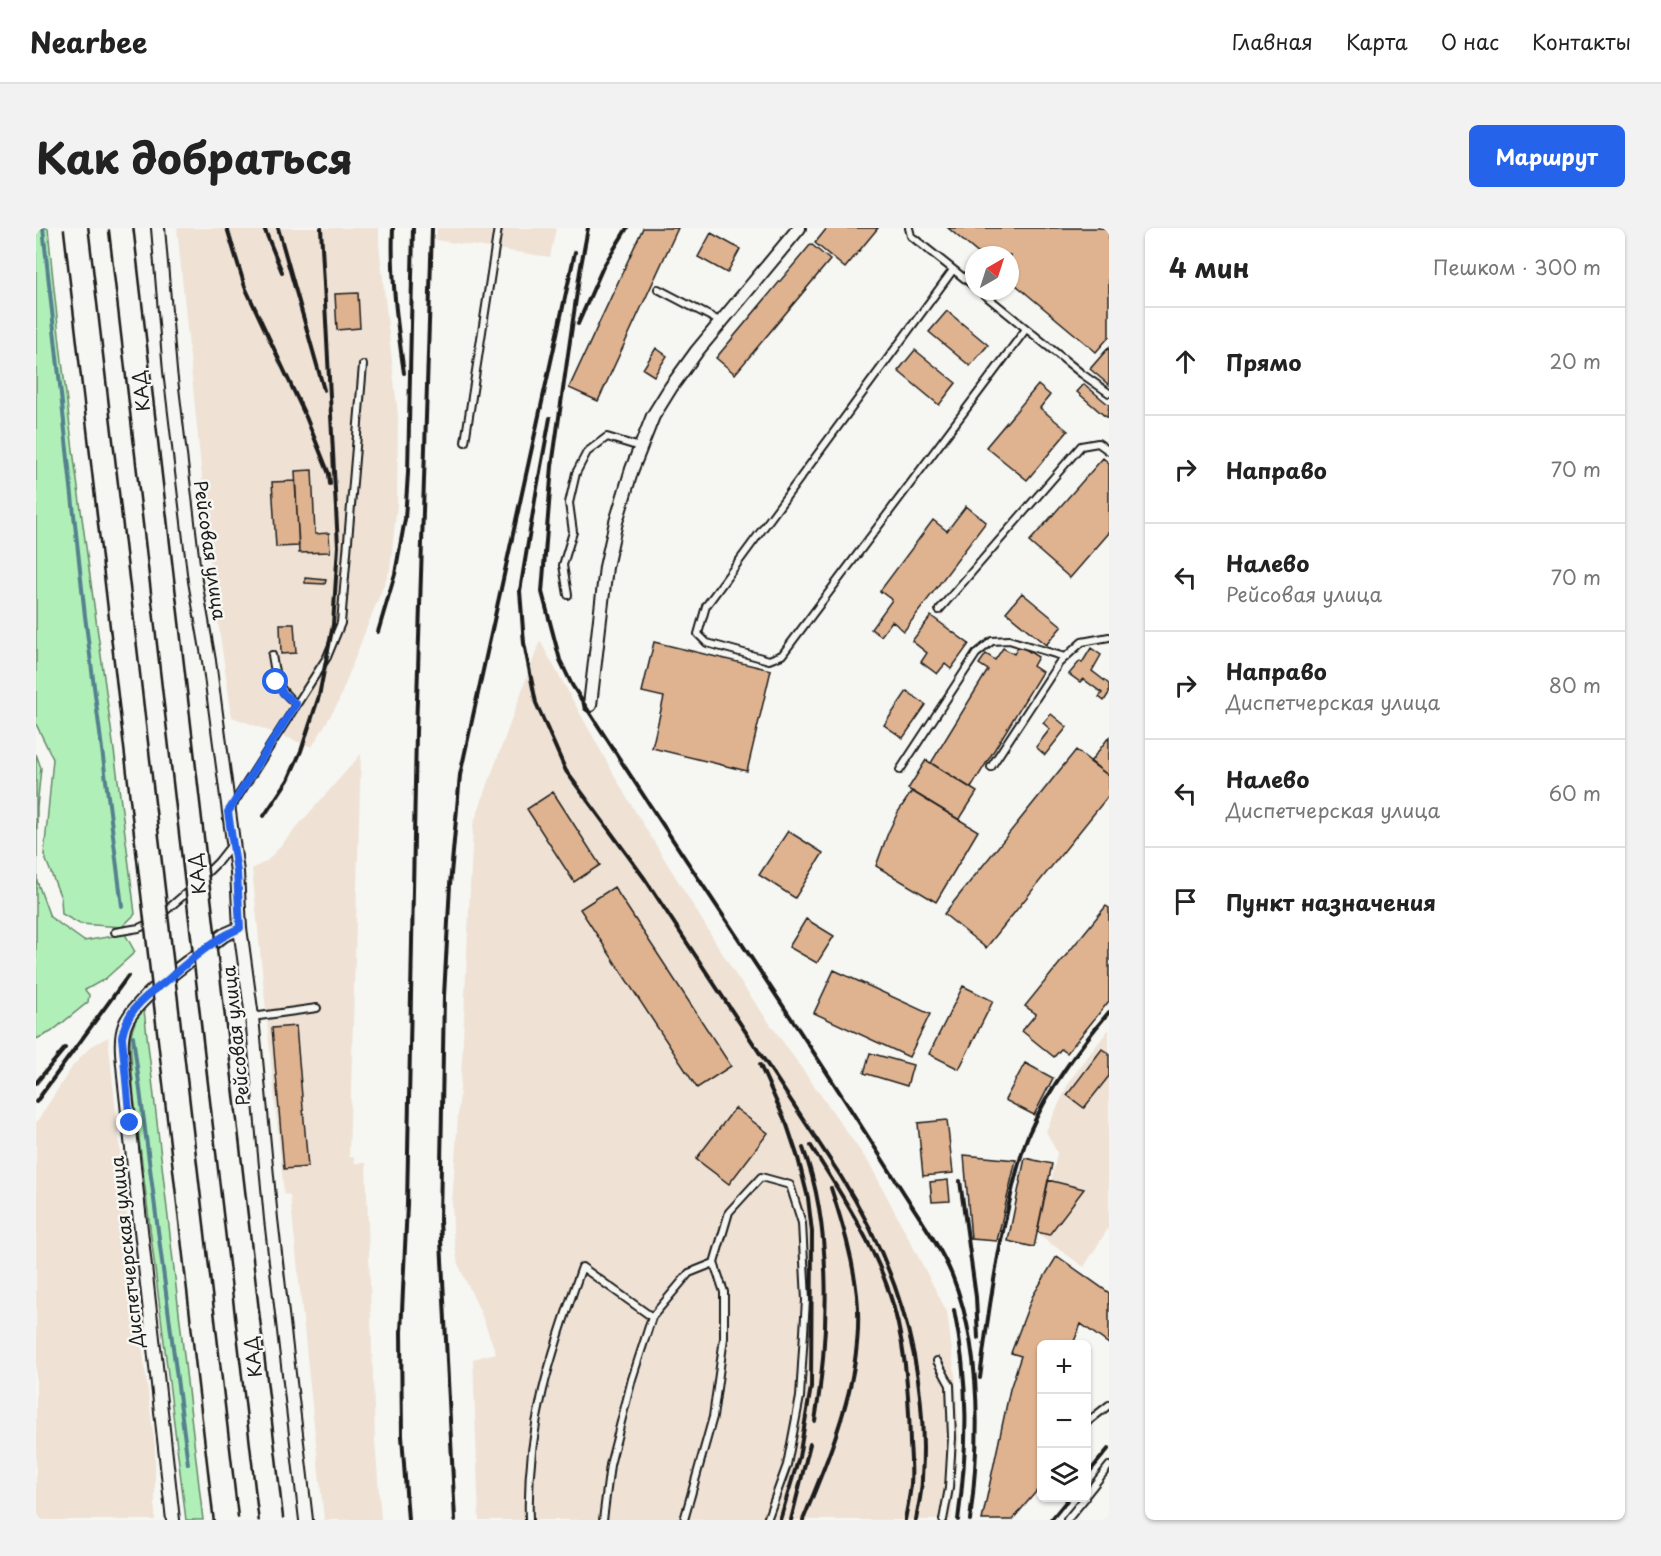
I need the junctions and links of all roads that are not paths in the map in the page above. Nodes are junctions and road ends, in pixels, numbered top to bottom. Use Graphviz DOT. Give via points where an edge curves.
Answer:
graph roads {
  1 [pos="76,228"];
  2 [pos="121,228"];
  3 [pos="158,228"];
  4 [pos="498,228"];
  5 [pos="799,228"];
  6 [pos="909,228"];
  7 [pos="954,270"];
  8 [pos="965,279"];
  9 [pos="658,289"];
  10 [pos="991,300"];
  11 [pos="721,322"];
  12 [pos="1026,329"];
  13 [pos="363,365"];
  14 [pos="1109,393"];
  15 [pos="465,442"];
  16 [pos="640,447"];
  17 [pos="1109,451"];
  18 [pos="568,595"];
  19 [pos="939,610"];
  20 [pos="1109,637"];
  21 [pos="272,655"];
  22 [pos="1065,657"];
  23 [pos="296,704"];
  24 [pos="590,705"];
  25 [pos="991,767"];
  26 [pos="900,770"];
  27 [pos="228,812"];
  28 [pos="233,843"];
  29 [pos="240,928"];
  30 [pos="115,932"];
  31 [pos="316,1008"];
  32 [pos="252,1017"];
  33 [pos="714,1263"];
  34 [pos="652,1317"];
  35 [pos="937,1361"];
  36 [pos="1109,1405"];
  37 [pos="1091,1419"];
  38 [pos="1109,1466"];
  39 [pos="1091,1489"];
  40 [pos="1081,1502"];
  41 [pos="173,1520"];
  42 [pos="226,1520"];
  43 [pos="271,1520"];
  44 [pos="306,1520"];
  45 [pos="529,1520"];
  46 [pos="603,1520"];
  47 [pos="684,1520"];
  48 [pos="767,1520"];
  49 [pos="944,1520"];
  50 [pos="1067,1520"];
  1 -- 42 [label="highway, bridge"];
  2 -- 43 [label="highway, КАД, bridge"];
  3 -- 27 [label="street, Рейсовая улица" via="195,581"];
  4 -- 15 [label="lane"];
  5 -- 11 [label="street"];
  6 -- 7 [label="lane" via="911,236"];
  7 -- 8 [label="lane"];
  7 -- 12 [label="lane" via="706,606 698,634 707,643 769,660 782,655"];
  9 -- 11 [label="lane"];
  10 -- 12 [label="lane"];
  11 -- 16 [label="street" via="671,387"];
  12 -- 14 [label="lane"];
  13 -- 23 [label="lane" via="341,623 327,657"];
  16 -- 18 [label="lane" via="607,437 587,452 576,473 569,503 573,532 563,565"];
  16 -- 24 [label="street" via="606,567"];
  17 -- 19 [label="lane" via="1098,443 1081,446"];
  20 -- 22 [label="lane" via="1082,642"];
  21 -- 23 [label="lane" via="276,682"];
  22 -- 25 [label="lane"];
  22 -- 26 [label="lane" via="1009,640 993,641 976,654"];
  23 -- 27 [label="lane"];
  27 -- 28 [label="street, Рейсовая улица"];
  28 -- 29 [label="street, Рейсовая улица"];
  28 -- 30 [label="lane" via="172,906 139,928"];
  29 -- 32 [label="street, Рейсовая улица"];
  29 -- 41 [label="street, Диспетчерская улица" via="224,935 137,1005 124,1024 122,1037"];
  31 -- 32 [label="lane"];
  32 -- 44 [label="street, Рейсовая улица"];
  33 -- 34 [label="lane" via="689,1273"];
  33 -- 47 [label="lane" via="724,1292 724,1338 713,1417"];
  33 -- 48 [label="lane" via="729,1212 761,1177 790,1185 802,1223 806,1300 800,1397 787,1465"];
  34 -- 45 [label="lane" via="582,1267 554,1345 538,1408 532,1444"];
  34 -- 46 [label="lane" via="610,1465"];
  35 -- 49 [label="lane" via="950,1385 952,1437"];
  36 -- 37 [label="lane"];
  38 -- 39 [label="lane"];
  40 -- 50 [label="lane"];
}
